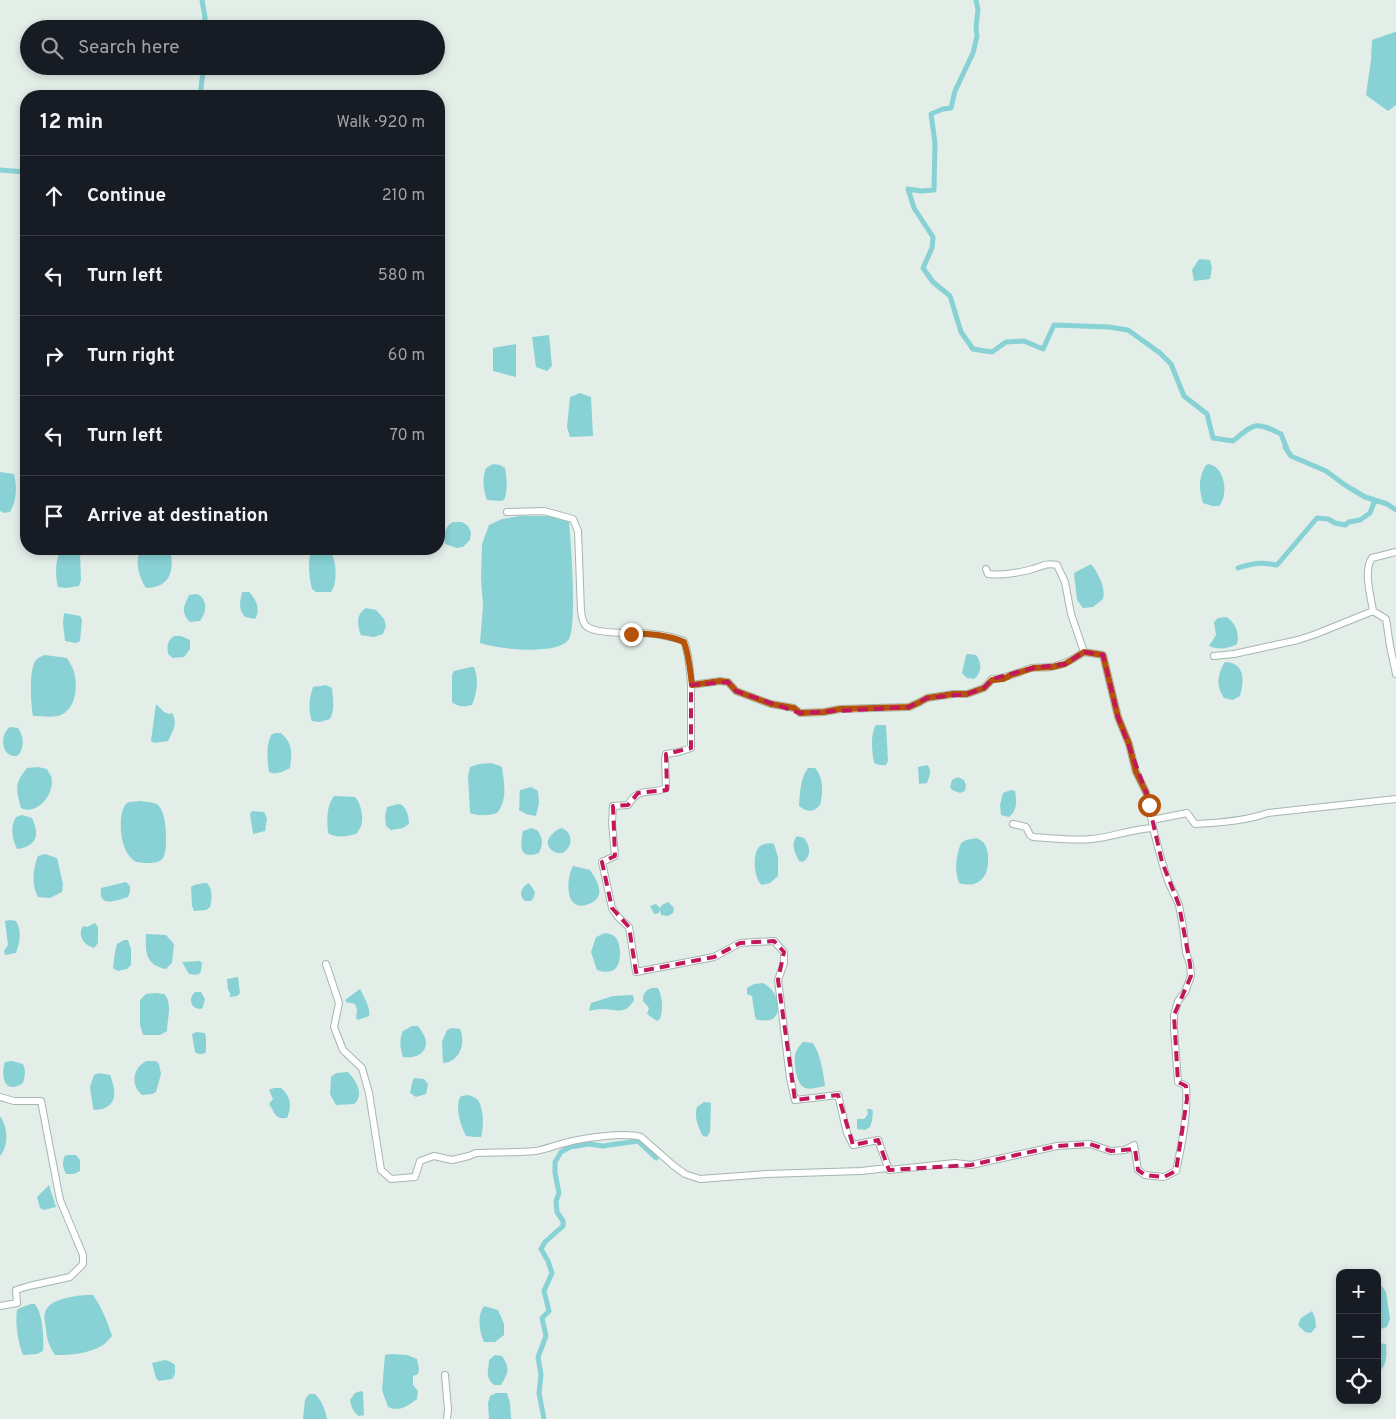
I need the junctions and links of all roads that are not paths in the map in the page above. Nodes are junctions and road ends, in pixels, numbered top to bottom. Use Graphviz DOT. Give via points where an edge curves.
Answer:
graph roads {
  1 [pos="507,512"];
  2 [pos="1396,552"];
  3 [pos="986,569"];
  4 [pos="1373,611"];
  5 [pos="1084,652"];
  6 [pos="1214,656"];
  7 [pos="1396,674"];
  8 [pos="692,685"];
  9 [pos="1396,799"];
  10 [pos="1152,820"];
  11 [pos="1013,824"];
  12 [pos="1154,828"];
  13 [pos="326,964"];
  14 [pos="0,1097"];
  15 [pos="888,1168"];
  16 [pos="0,1306"];
  17 [pos="445,1375"];
  18 [pos="447,1419"];
  1 -- 8 [label="street" via="544,511 573,519 578,531 583,623 589,628 612,633 639,633 684,642"];
  2 -- 4 [label="street" via="1370,561 1368,575"];
  3 -- 5 [label="street" via="988,574 998,575 1046,563 1056,565"];
  4 -- 6 [label="street" via="1298,640"];
  4 -- 7 [label="street" via="1386,619"];
  5 -- 8 [label="street" via="1065,664 1033,668 992,680 984,688 967,694 927,698 909,707 800,713 794,708 771,704 736,691 728,682"];
  5 -- 10 [label="street" via="1103,655 1118,717 1146,792"];
  8 -- 15 [label="street" via="691,748 666,754 666,788 638,793 628,805 613,806 616,856 602,862 612,908 629,927 636,972 714,957 740,943 774,941 784,952 778,980 795,1100 838,1095 853,1145 878,1140"];
  9 -- 10 [label="street" via="1268,813 1214,823 1194,824 1187,813"];
  10 -- 12 [label="street"];
  11 -- 12 [label="street" via="1026,827 1033,837 1077,840"];
  12 -- 15 [label="street" via="1168,881 1179,904 1191,976 1174,1015 1178,1082 1186,1086 1187,1099 1176,1171 1164,1177 1144,1176 1138,1170 1134,1145 1112,1151 1090,1144 1056,1146 971,1165 954,1163"];
  13 -- 15 [label="street" via="339,1003 334,1027 343,1050 362,1068 369,1093 380,1170 391,1179 415,1177 420,1161 434,1156 452,1160 476,1153 535,1151 596,1136 642,1137 674,1166 700,1180"];
  14 -- 16 [label="street" via="14,1101 41,1101 60,1200 83,1255 83,1264 70,1278 16,1290 17,1303"];
  17 -- 18 [label="street"];
}
